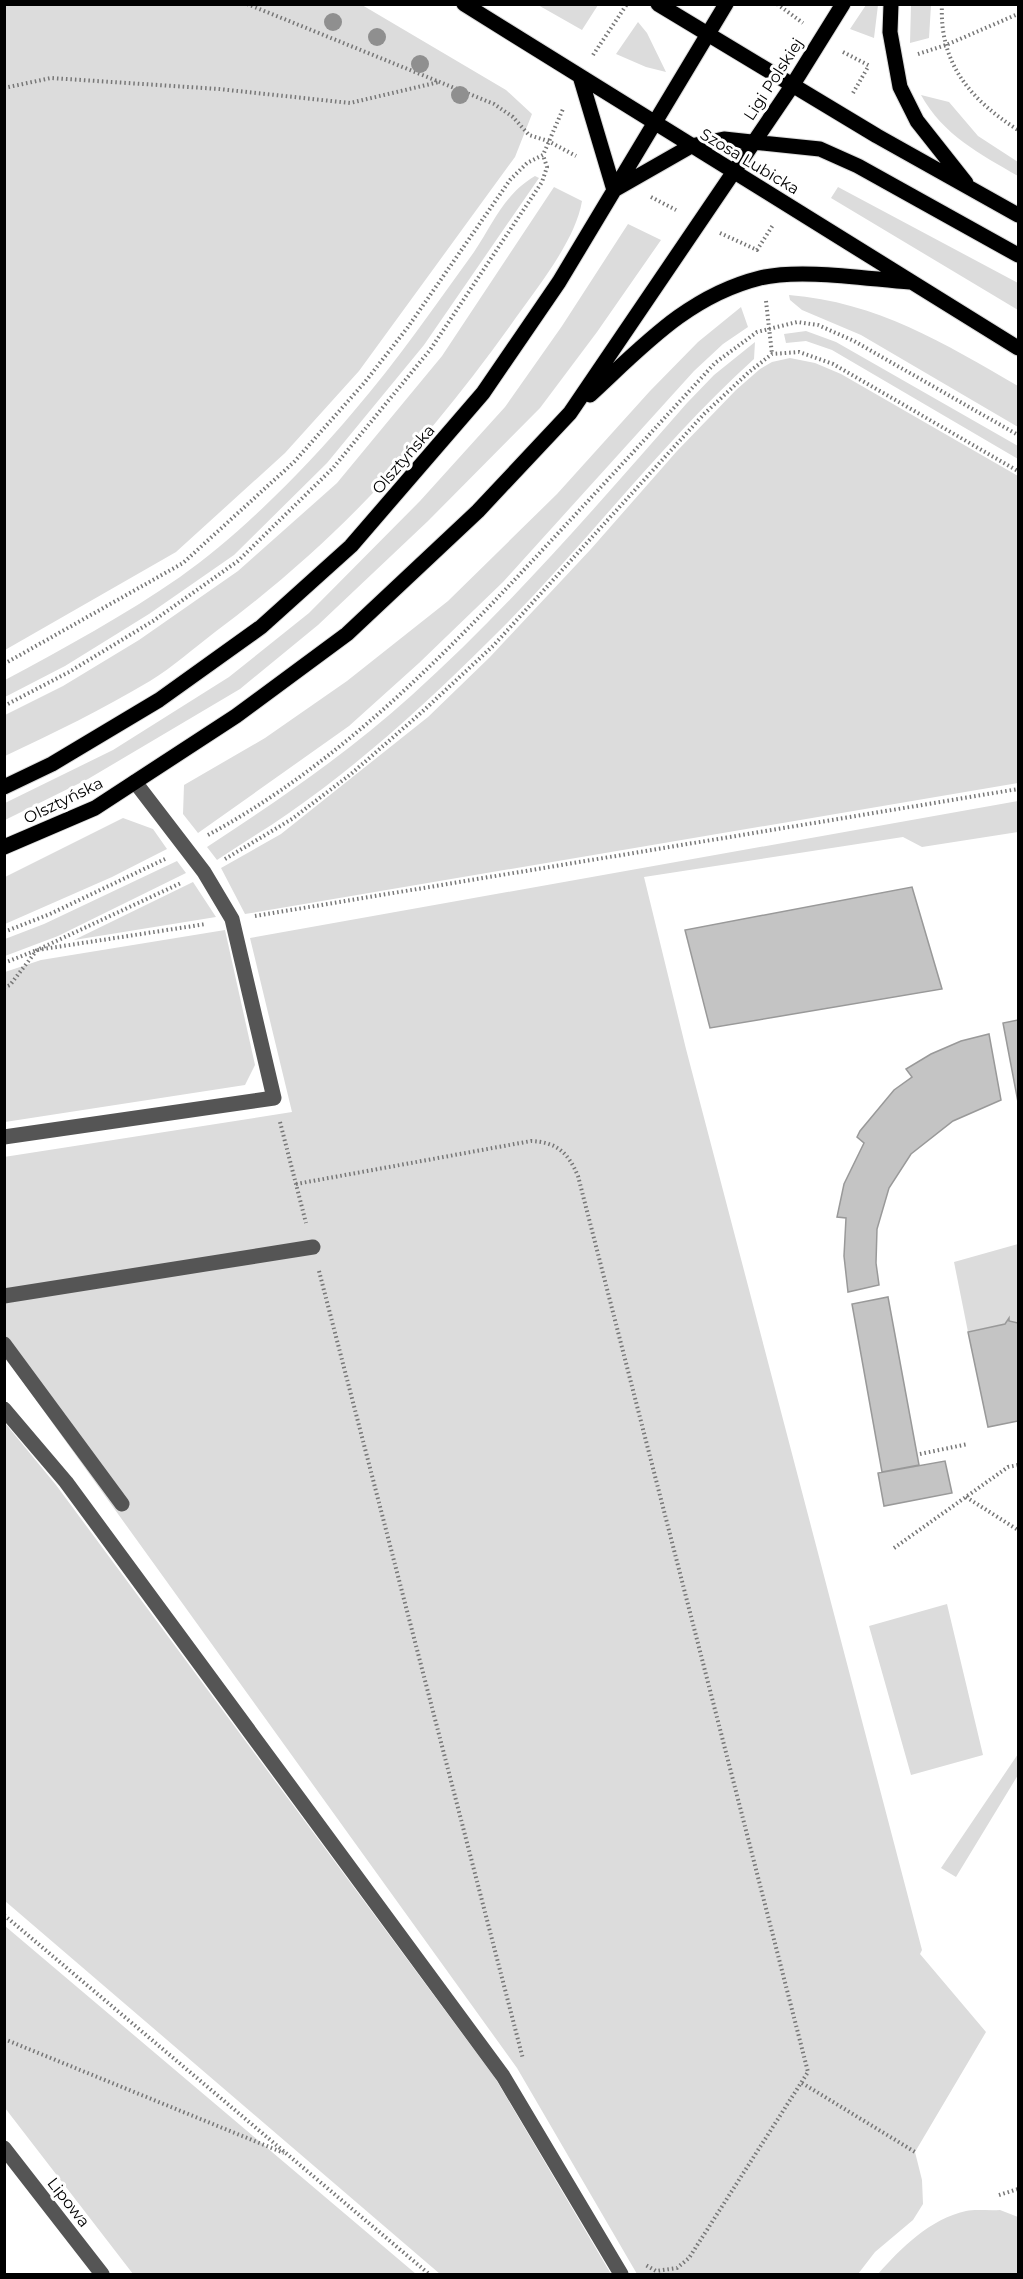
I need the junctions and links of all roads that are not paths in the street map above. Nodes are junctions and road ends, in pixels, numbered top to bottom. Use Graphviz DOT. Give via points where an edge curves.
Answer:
graph roads {
  1 [pos="464,4"];
  2 [pos="657,4"];
  3 [pos="726,4"];
  4 [pos="843,4"];
  5 [pos="891,4"];
  6 [pos="708,35"];
  7 [pos="580,76"];
  8 [pos="792,86"];
  9 [pos="653,123"];
  10 [pos="754,141"];
  11 [pos="691,146"];
  12 [pos="733,172"];
  13 [pos="970,187"];
  14 [pos="614,190"];
  15 [pos="1018,215"];
  16 [pos="1018,255"];
  17 [pos="912,282"];
  18 [pos="1018,348"];
  19 [pos="570,413"];
  20 [pos="135,782"];
  21 [pos="4,787"];
  22 [pos="4,848"];
  23 [pos="4,1137"];
  24 [pos="313,1247"];
  25 [pos="4,1296"];
  26 [pos="4,1344"];
  27 [pos="4,1408"];
  28 [pos="122,1504"];
  29 [pos="6,2151"];
  30 [pos="102,2274"];
  31 [pos="621,2274"];
  1 -- 7 [label="main road, Szosa Lubicka"];
  2 -- 6 [label="main road"];
  3 -- 6 [label="main road"];
  4 -- 8 [label="main road, Ligi Polskiej"];
  5 -- 13 [label="main road" via="893,60 908,106"];
  6 -- 8 [label="main road"];
  6 -- 9 [label="main road, Olsztyńska"];
  7 -- 9 [label="main road, Szosa Lubicka"];
  7 -- 14 [label="main road"];
  8 -- 10 [label="main road, Ligi Polskiej"];
  8 -- 13 [label="main road"];
  9 -- 11 [label="main road, Szosa Lubicka"];
  9 -- 14 [label="main road, Olsztyńska"];
  10 -- 11 [label="main road" via="724,139"];
  10 -- 12 [label="main road, Ligi Polskiej"];
  10 -- 16 [label="main road" via="820,149"];
  11 -- 12 [label="main road, Szosa Lubicka"];
  11 -- 14 [label="main road"];
  12 -- 17 [label="main road, Szosa Lubicka"];
  12 -- 19 [label="main road, Olsztyńska"];
  13 -- 15 [label="main road"];
  14 -- 21 [label="main road, Olsztyńska" via="559,282 483,393 351,546 261,627 167,694 52,764"];
  17 -- 18 [label="main road, Szosa Lubicka"];
  17 -- 19 [label="main road" via="797,275 761,277 710,296 673,318"];
  19 -- 20 [label="main road, Olsztyńska" via="478,511 347,634 236,716"];
  20 -- 22 [label="main road, Olsztyńska" via="95,808"];
  20 -- 23 [label="street" via="204,872 232,920 274,1098"];
  24 -- 25 [label="street"];
  26 -- 28 [label="street"];
  27 -- 31 [label="street" via="66,1482 503,2076"];
  29 -- 30 [label="street, Lipowa"];
}
